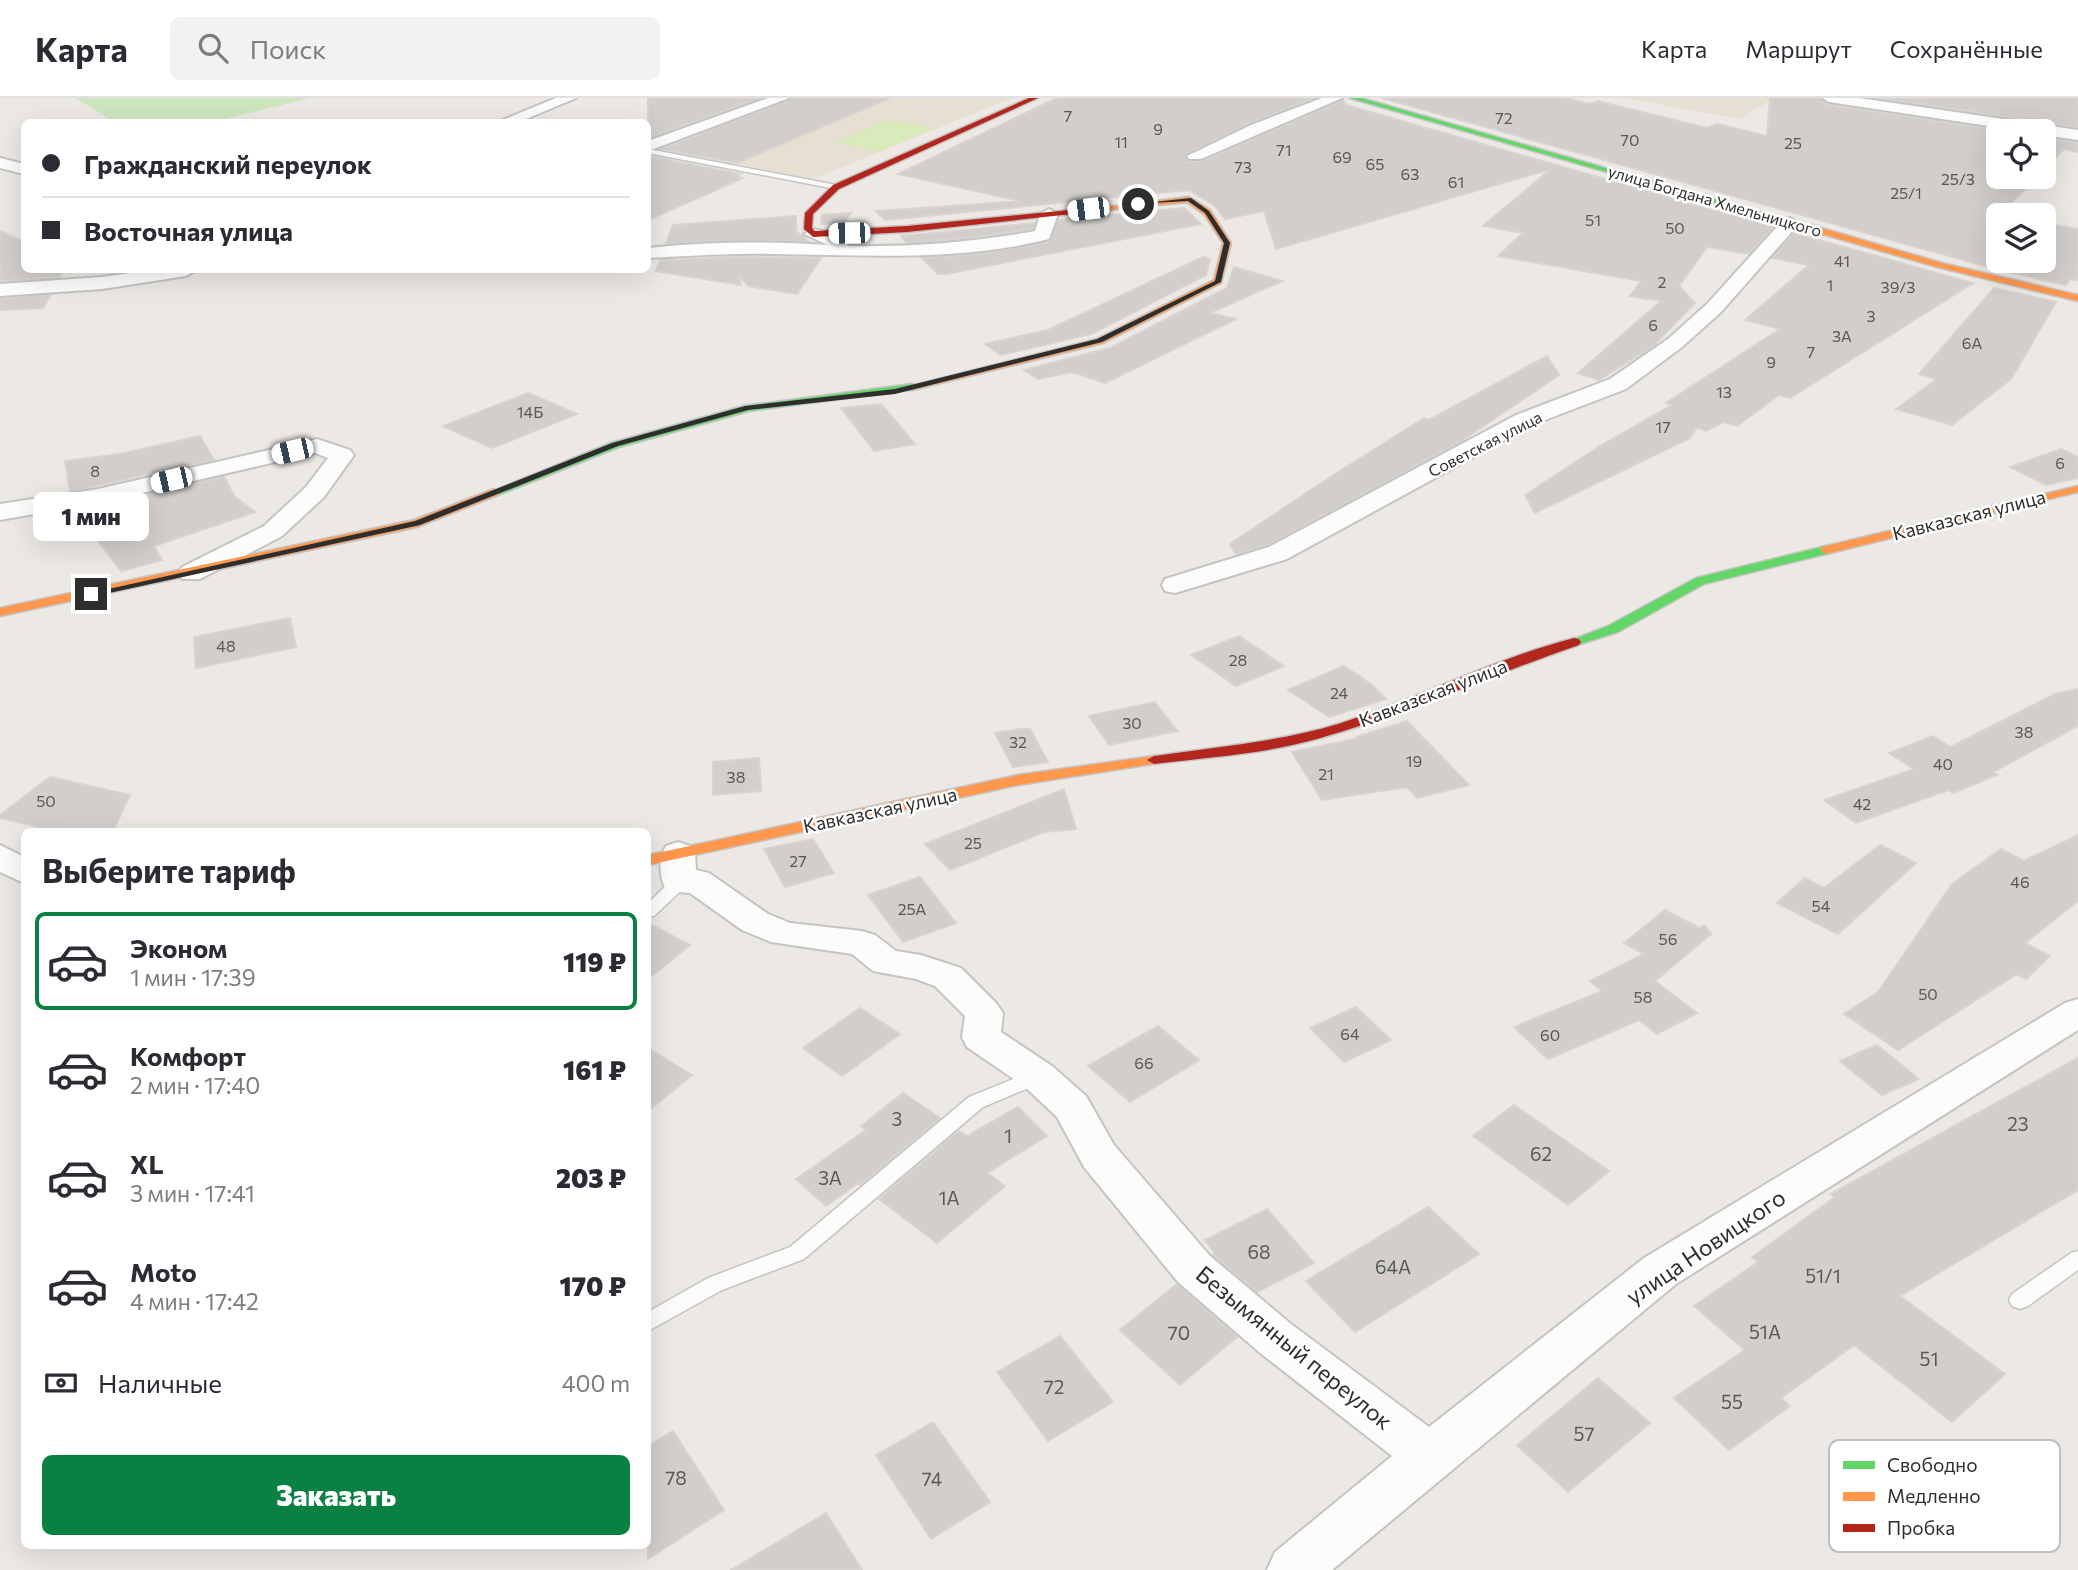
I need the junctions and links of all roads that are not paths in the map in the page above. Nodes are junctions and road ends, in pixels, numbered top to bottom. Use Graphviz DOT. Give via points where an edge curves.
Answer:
graph roads {
  1 [pos="569,98"];
  2 [pos="782,98"];
  3 [pos="1035,98"];
  4 [pos="1335,98"];
  5 [pos="1353,98"];
  6 [pos="1829,98"];
  7 [pos="514,119"];
  8 [pos="2078,135"];
  9 [pos="651,148"];
  10 [pos="651,150"];
  11 [pos="1195,156"];
  12 [pos="0,163"];
  13 [pos="21,168"];
  14 [pos="836,187"];
  15 [pos="1049,214"];
  16 [pos="1790,223"];
  17 [pos="813,234"];
  18 [pos="844,252"];
  19 [pos="651,253"];
  20 [pos="148,273"];
  21 [pos="0,290"];
  22 [pos="2078,298"];
  23 [pos="2078,489"];
  24 [pos="0,512"];
  25 [pos="191,573"];
  26 [pos="1175,585"];
  27 [pos="0,612"];
  28 [pos="0,856"];
  29 [pos="668,865"];
  30 [pos="21,870"];
  31 [pos="651,905"];
  32 [pos="2078,1012"];
  33 [pos="1038,1076"];
  34 [pos="2078,1259"];
  35 [pos="2020,1300"];
  36 [pos="651,1320"];
  37 [pos="1429,1456"];
  38 [pos="1293,1570"];
  1 -- 7 [label="street"];
  2 -- 9 [label="street"];
  3 -- 14 [label="street"];
  4 -- 11 [label="street"];
  5 -- 16 [label="street, улица Богдана Хмельницкого"];
  6 -- 8 [label="street"];
  10 -- 14 [label="lane"];
  12 -- 13 [label="street"];
  14 -- 17 [label="street" via="809,213 808,229"];
  15 -- 17 [label="street"];
  15 -- 18 [label="street" via="1043,235 1030,238 909,252"];
  15 -- 25 [label="street" via="1189,199 1207,212 1227,243 1218,282 1100,341 895,391 748,408 615,445 417,523"];
  16 -- 22 [label="street, улица Богдана Хмельницкого"];
  16 -- 26 [label="street, Советская улица" via="1714,308 1618,384 1524,420 1278,553"];
  17 -- 18 [label="street" via="831,238"];
  18 -- 19 [label="street" via="796,248"];
  20 -- 21 [label="street" via="102,283"];
  23 -- 29 [label="street, Кавказская улица" via="1700,581 1613,629 1493,669 1392,712 1309,737 1018,780"];
  24 -- 25 [label="street" via="98,496 317,446 342,455 315,492 273,531"];
  25 -- 27 [label="street"];
  28 -- 30 [label="street"];
  29 -- 31 [label="lane"];
  29 -- 33 [label="street, Безымянный переулок" via="755,922 784,934 862,943 886,962 948,977 984,1013 981,1037"];
  32 -- 37 [label="street, улица Новицкого" via="1660,1271"];
  33 -- 36 [label="lane" via="976,1102 797,1253 715,1284"];
  33 -- 37 [label="street, Безымянный переулок" via="1072,1107 1099,1156 1194,1269 1275,1338"];
  34 -- 35 [label="lane"];
  37 -- 38 [label="street, улица Новицкого"];
}
